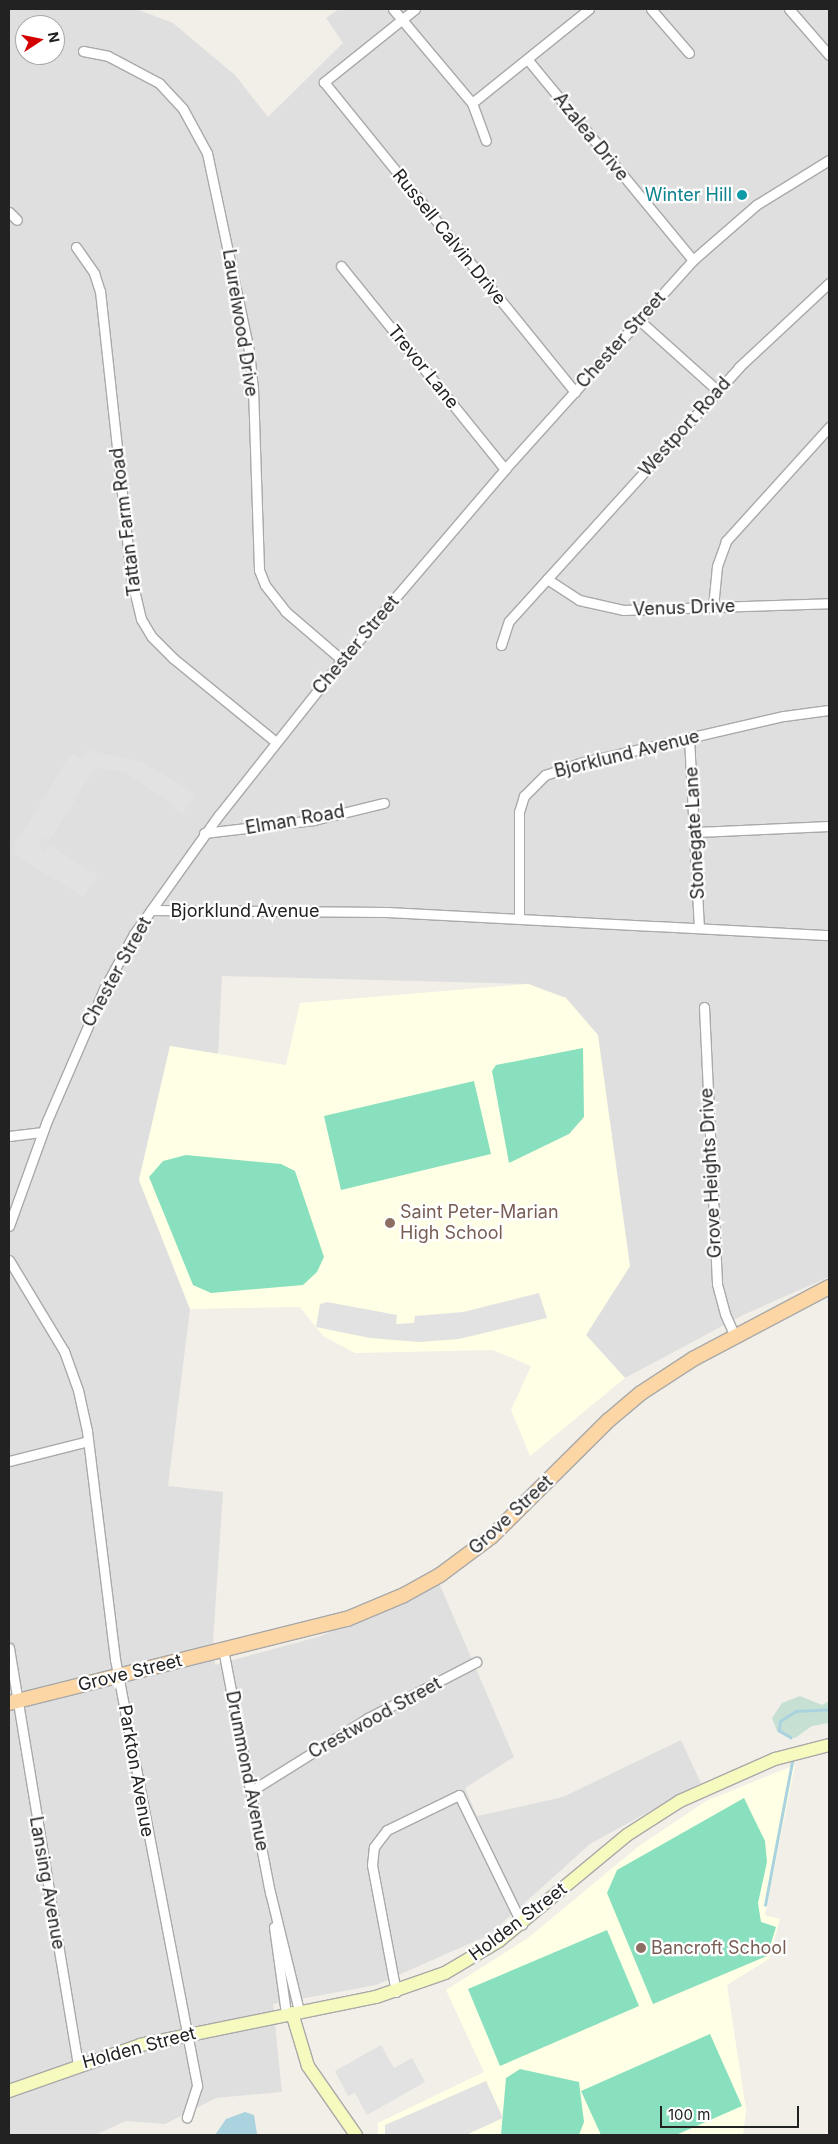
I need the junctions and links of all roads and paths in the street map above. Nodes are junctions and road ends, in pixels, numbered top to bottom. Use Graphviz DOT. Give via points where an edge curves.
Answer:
graph roads {
  1 [pos="393,9"];
  2 [pos="415,9"];
  3 [pos="589,9"];
  4 [pos="652,9"];
  5 [pos="789,9"];
  6 [pos="401,20"];
  7 [pos="83,50"];
  8 [pos="689,53"];
  9 [pos="829,56"];
  10 [pos="528,60"];
  11 [pos="472,103"];
  12 [pos="486,141"];
  13 [pos="829,160"];
  14 [pos="9,212"];
  15 [pos="17,220"];
  16 [pos="76,247"];
  17 [pos="693,260"];
  18 [pos="341,266"];
  19 [pos="829,283"];
  20 [pos="639,320"];
  21 [pos="718,391"];
  22 [pos="575,392"];
  23 [pos="829,427"];
  24 [pos="505,469"];
  25 [pos="548,578"];
  26 [pos="829,603"];
  27 [pos="713,607"];
  28 [pos="501,646"];
  29 [pos="342,660"];
  30 [pos="829,710"];
  31 [pos="689,738"];
  32 [pos="276,742"];
  33 [pos="384,803"];
  34 [pos="829,826"];
  35 [pos="696,832"];
  36 [pos="204,834"];
  37 [pos="151,910"];
  38 [pos="519,918"];
  39 [pos="699,928"];
  40 [pos="829,935"];
  41 [pos="704,1007"];
  42 [pos="43,1132"];
  43 [pos="9,1136"];
  44 [pos="9,1226"];
  45 [pos="9,1260"];
  46 [pos="829,1287"];
  47 [pos="735,1336"];
  48 [pos="88,1441"];
  49 [pos="9,1461"];
  50 [pos="9,1648"];
  51 [pos="223,1649"];
  52 [pos="476,1662"];
  53 [pos="118,1676"];
  54 [pos="12,1702"];
  55 [pos="829,1745"];
  56 [pos="250,1791"];
  57 [pos="270,1892"];
  58 [pos="522,1924"];
  59 [pos="396,1992"];
  60 [pos="293,2013"];
  61 [pos="186,2034"];
  62 [pos="78,2065"];
  63 [pos="9,2091"];
  64 [pos="187,2117"];
  65 [pos="356,2135"];
  1 -- 6 [label="street"];
  2 -- 6 [label="street"];
  3 -- 10 [label="street"];
  4 -- 8 [label="street"];
  5 -- 9 [label="street"];
  6 -- 11 [label="street"];
  6 -- 22 [label="street, Russell Calvin Drive" via="324,82"];
  7 -- 29 [label="street, Laurelwood Drive" via="108,56 159,83 183,109 207,152 249,351 259,570 265,585 285,611"];
  10 -- 11 [label="street"];
  10 -- 17 [label="street, Azalea Drive"];
  11 -- 12 [label="street"];
  13 -- 17 [label="street, Chester Street" via="756,205"];
  14 -- 15 [label="street"];
  16 -- 32 [label="street, Tattan Farm Road" via="94,273 100,291 132,577 141,619 152,638 173,658"];
  17 -- 20 [label="street, Chester Street"];
  18 -- 24 [label="street, Trevor Lane"];
  19 -- 21 [label="street, Westport Road" via="795,312"];
  20 -- 21 [label="street"];
  20 -- 22 [label="street, Chester Street"];
  21 -- 25 [label="street, Westport Road"];
  22 -- 24 [label="street, Chester Street"];
  23 -- 27 [label="street" via="726,541 717,566"];
  24 -- 29 [label="street, Chester Street"];
  25 -- 27 [label="street, Venus Drive" via="579,600 596,606 624,610"];
  25 -- 28 [label="street, Westport Road" via="509,621"];
  26 -- 27 [label="street, Venus Drive"];
  29 -- 32 [label="street, Chester Street"];
  30 -- 31 [label="street, Bjorklund Avenue" via="811,711"];
  31 -- 35 [label="street, Stonegate Lane"];
  31 -- 38 [label="street, Bjorklund Avenue" via="560,767 534,783 524,796 519,812"];
  32 -- 36 [label="street, Chester Street"];
  33 -- 36 [label="street, Elman Road" via="314,820"];
  34 -- 35 [label="street"];
  35 -- 39 [label="street, Stonegate Lane"];
  36 -- 37 [label="street, Chester Street"];
  37 -- 38 [label="street, Bjorklund Avenue" via="387,912"];
  37 -- 42 [label="street, Chester Street" via="98,1001"];
  38 -- 39 [label="street, Bjorklund Avenue"];
  39 -- 40 [label="street, Bjorklund Avenue"];
  41 -- 47 [label="street, Grove Heights Drive" via="717,1284 724,1314"];
  42 -- 43 [label="street"];
  42 -- 44 [label="street, Chester Street"];
  45 -- 48 [label="street, Parkton Avenue" via="64,1351 78,1390"];
  46 -- 47 [label="main road, Grove Street"];
  47 -- 51 [label="main road, Grove Street" via="641,1393 604,1425 490,1538 440,1575 404,1595 347,1619"];
  48 -- 49 [label="street"];
  48 -- 53 [label="street, Parkton Avenue"];
  50 -- 54 [label="street, Lansing Avenue"];
  51 -- 53 [label="main road, Grove Street"];
  51 -- 56 [label="street, Drummond Avenue"];
  52 -- 56 [label="street, Crestwood Street" via="368,1718"];
  53 -- 54 [label="main road, Grove Street"];
  53 -- 61 [label="street, Parkton Avenue"];
  54 -- 62 [label="street, Lansing Avenue"];
  55 -- 58 [label="main road, Holden Street" via="761,1765 680,1801 611,1848"];
  56 -- 57 [label="street, Drummond Avenue"];
  57 -- 60 [label="street, Drummond Avenue"];
  57 -- 60 [label="street, Drummond Avenue"];
  58 -- 59 [label="main road, Holden Street" via="464,1964"];
  58 -- 59 [label="street" via="460,1795 387,1830 377,1840 372,1865"];
  59 -- 60 [label="main road, Holden Street"];
  60 -- 61 [label="main road, Holden Street"];
  60 -- 65 [label="main road" via="308,2066"];
  61 -- 62 [label="main road, Holden Street"];
  61 -- 64 [label="street, Parkton Avenue" via="197,2086"];
  62 -- 63 [label="main road, Holden Street"];
}
